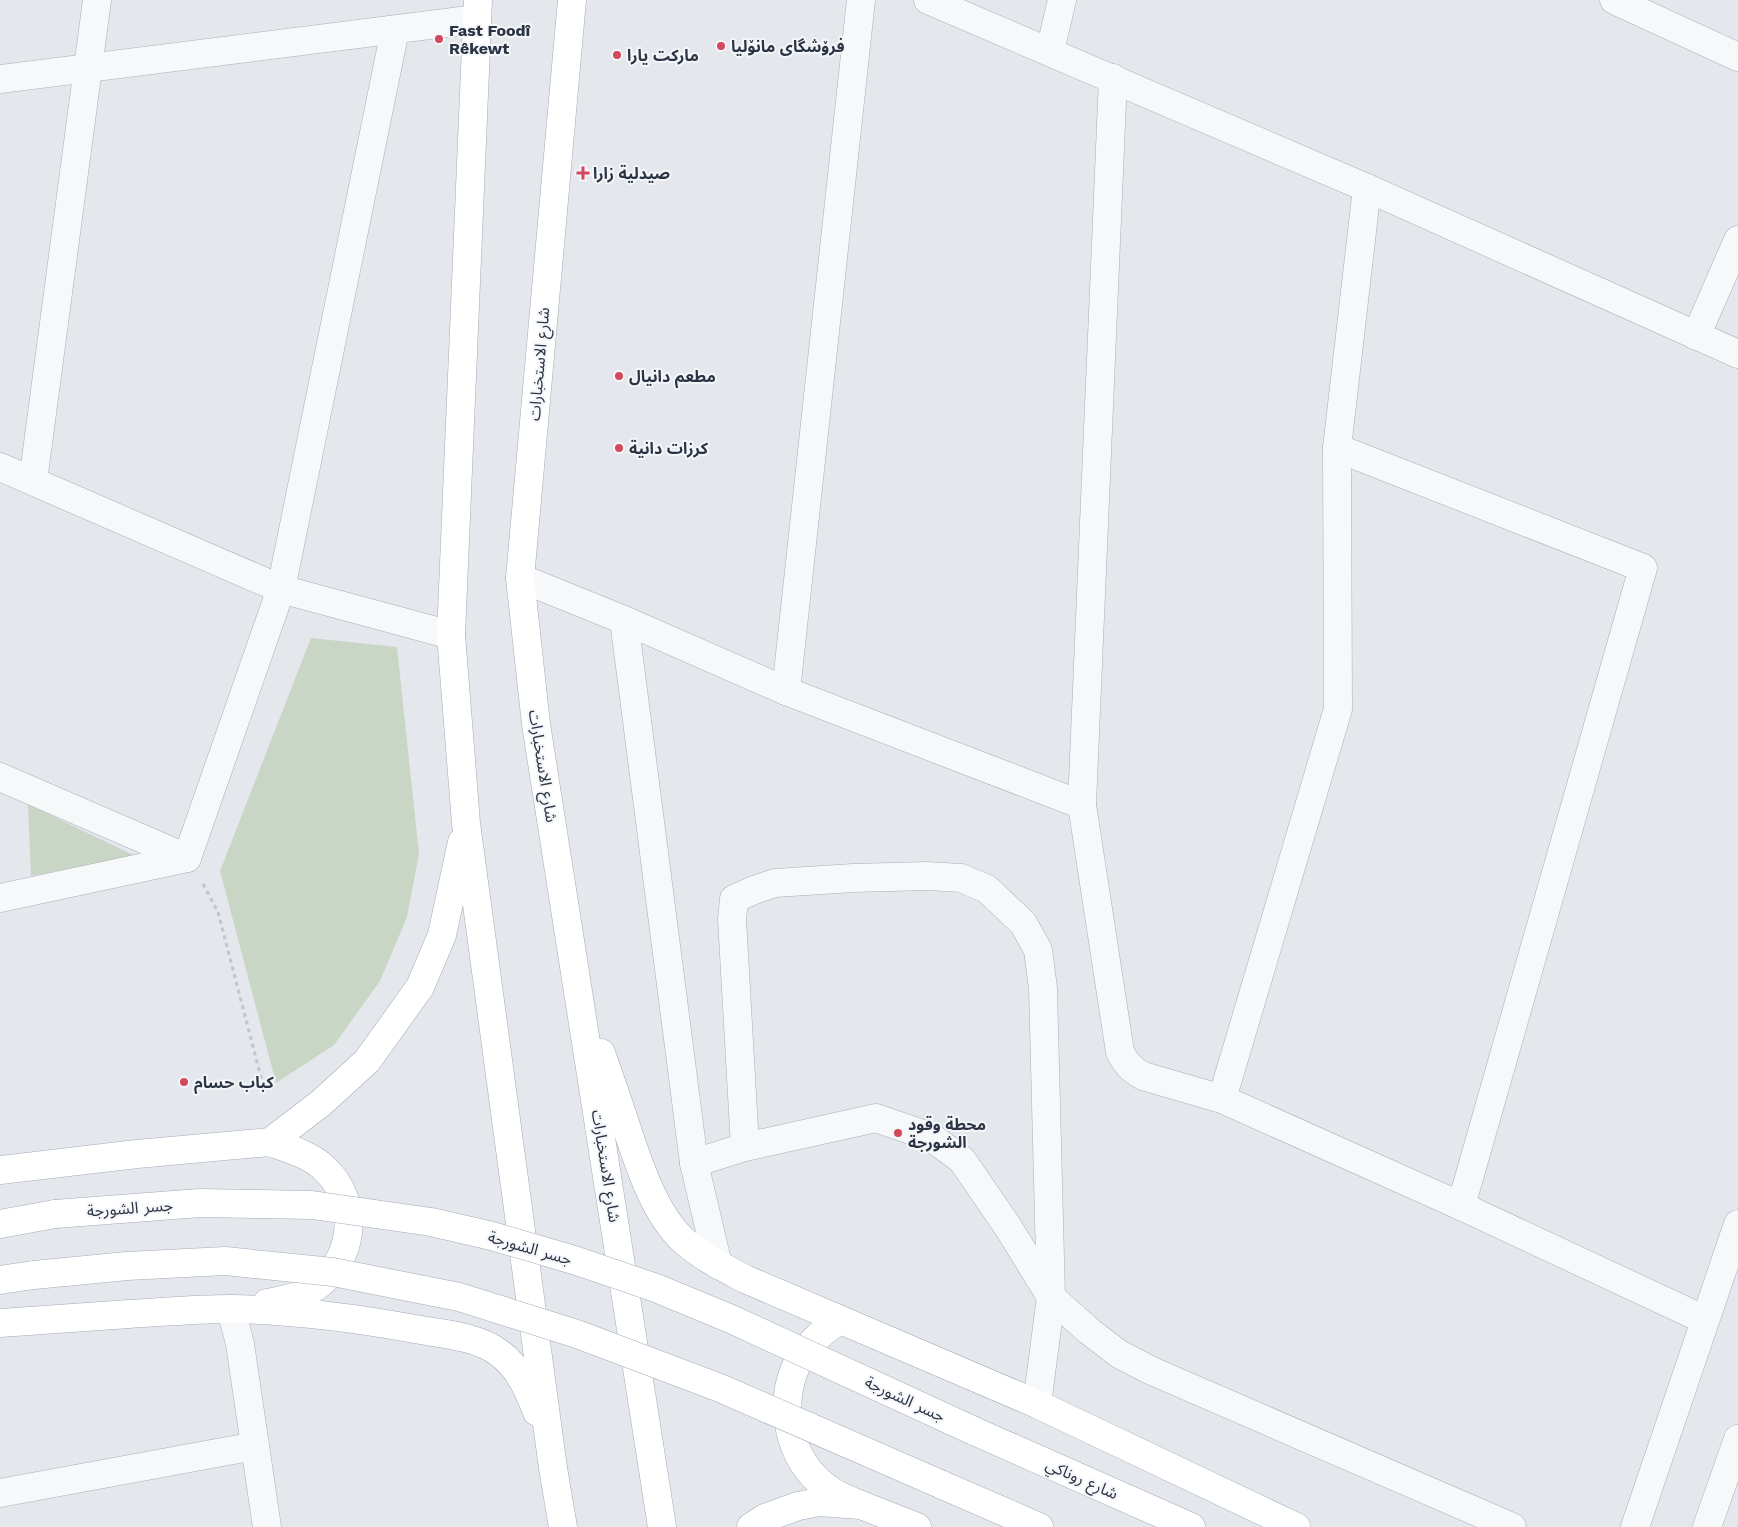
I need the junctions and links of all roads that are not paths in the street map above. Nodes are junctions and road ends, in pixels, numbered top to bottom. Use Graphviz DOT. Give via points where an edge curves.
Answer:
graph roads {
  1 [pos="96,0"];
  2 [pos="572,0"];
  3 [pos="861,0"];
  4 [pos="928,0"];
  5 [pos="1062,0"];
  6 [pos="1614,0"];
  7 [pos="478,10"];
  8 [pos="395,30"];
  9 [pos="1050,51"];
  10 [pos="1738,57"];
  11 [pos="87,68"];
  12 [pos="1112,78"];
  13 [pos="0,80"];
  14 [pos="1367,188"];
  15 [pos="1738,240"];
  16 [pos="1696,336"];
  17 [pos="1738,354"];
  18 [pos="1337,448"];
  19 [pos="0,467"];
  20 [pos="34,481"];
  21 [pos="520,578"];
  22 [pos="281,589"];
  23 [pos="624,620"];
  24 [pos="450,635"];
  25 [pos="786,691"];
  26 [pos="0,777"];
  27 [pos="1082,805"];
  28 [pos="466,823"];
  29 [pos="194,869"];
  30 [pos="0,898"];
  31 [pos="577,981"];
  32 [pos="1222,1099"];
  33 [pos="270,1142"];
  34 [pos="745,1147"];
  35 [pos="694,1163"];
  36 [pos="0,1170"];
  37 [pos="1461,1206"];
  38 [pos="0,1224"];
  39 [pos="1738,1224"];
  40 [pos="718,1265"];
  41 [pos="0,1280"];
  42 [pos="1051,1297"];
  43 [pos="231,1309"];
  44 [pos="839,1320"];
  45 [pos="1705,1320"];
  46 [pos="0,1323"];
  47 [pos="1037,1404"];
  48 [pos="974,1431"];
  49 [pos="1738,1439"];
  50 [pos="255,1446"];
  51 [pos="553,1468"];
  52 [pos="0,1493"];
  53 [pos="861,1505"];
  54 [pos="267,1527"];
  55 [pos="563,1527"];
  56 [pos="662,1527"];
  57 [pos="751,1527"];
  58 [pos="917,1527"];
  59 [pos="1039,1527"];
  60 [pos="1191,1527"];
  61 [pos="1296,1527"];
  62 [pos="1512,1527"];
  63 [pos="1634,1527"];
  64 [pos="1707,1527"];
  1 -- 11 [label="street"];
  2 -- 21 [label="main road, شارع الاستخبارات"];
  3 -- 25 [label="street"];
  4 -- 9 [label="street"];
  5 -- 9 [label="street"];
  6 -- 10 [label="street"];
  7 -- 8 [label="street"];
  7 -- 24 [label="main road"];
  8 -- 11 [label="street"];
  8 -- 22 [label="street"];
  9 -- 12 [label="street"];
  11 -- 13 [label="street"];
  11 -- 20 [label="street"];
  12 -- 14 [label="street"];
  12 -- 27 [label="street"];
  14 -- 16 [label="street"];
  14 -- 18 [label="street"];
  15 -- 16 [label="street"];
  16 -- 17 [label="street"];
  18 -- 32 [label="street" via="1338,709"];
  18 -- 37 [label="street" via="1643,568"];
  19 -- 20 [label="street"];
  20 -- 22 [label="street"];
  21 -- 23 [label="street"];
  21 -- 31 [label="main road, شارع الاستخبارات" via="536,724"];
  22 -- 24 [label="street"];
  22 -- 29 [label="street"];
  23 -- 25 [label="street"];
  23 -- 35 [label="street"];
  24 -- 28 [label="main road"];
  25 -- 27 [label="street"];
  26 -- 29 [label="street"];
  27 -- 32 [label="street" via="1120,1052 1129,1067 1143,1076"];
  28 -- 33 [label="main road" via="442,935 420,987 367,1061 321,1104"];
  28 -- 51 [label="main road"];
  29 -- 30 [label="street"];
  31 -- 40 [label="main road" via="643,1176 661,1212 682,1240"];
  31 -- 56 [label="main road, شارع الاستخبارات"];
  32 -- 37 [label="street"];
  33 -- 36 [label="main road"];
  33 -- 43 [label="main road" via="311,1158 337,1183 349,1216 345,1252 325,1281 310,1291 293,1298"];
  34 -- 35 [label="street"];
  34 -- 42 [label="street" via="876,1118 932,1137 962,1160"];
  34 -- 42 [label="street" via="732,919 734,899 775,883 853,878 961,878 987,889 1023,923 1038,950 1043,988"];
  35 -- 40 [label="street"];
  37 -- 45 [label="street"];
  38 -- 48 [label="main road, جسر الشورجة, bridge" via="55,1214 200,1203 312,1205 431,1222 577,1261 656,1288"];
  39 -- 45 [label="street"];
  40 -- 44 [label="main road"];
  41 -- 59 [label="main road, bridge" via="127,1266 225,1261 333,1272 459,1297 577,1334 720,1388"];
  42 -- 47 [label="street"];
  42 -- 62 [label="street" via="1119,1354 1152,1371"];
  43 -- 46 [label="main road"];
  43 -- 50 [label="street" via="240,1344"];
  43 -- 51 [label="main road" via="292,1312 389,1324 454,1336 497,1351 521,1376 530,1394"];
  44 -- 47 [label="main road"];
  44 -- 53 [label="main road" via="808,1346 798,1363 790,1382 788,1421 800,1458 812,1474 826,1488"];
  45 -- 63 [label="street"];
  47 -- 61 [label="main road"];
  48 -- 60 [label="main road, شارع روناكي"];
  49 -- 64 [label="street"];
  50 -- 52 [label="street"];
  50 -- 54 [label="street"];
  51 -- 55 [label="main road"];
  53 -- 57 [label="main road" via="819,1502 798,1506 765,1518"];
  53 -- 58 [label="main road"];
}
